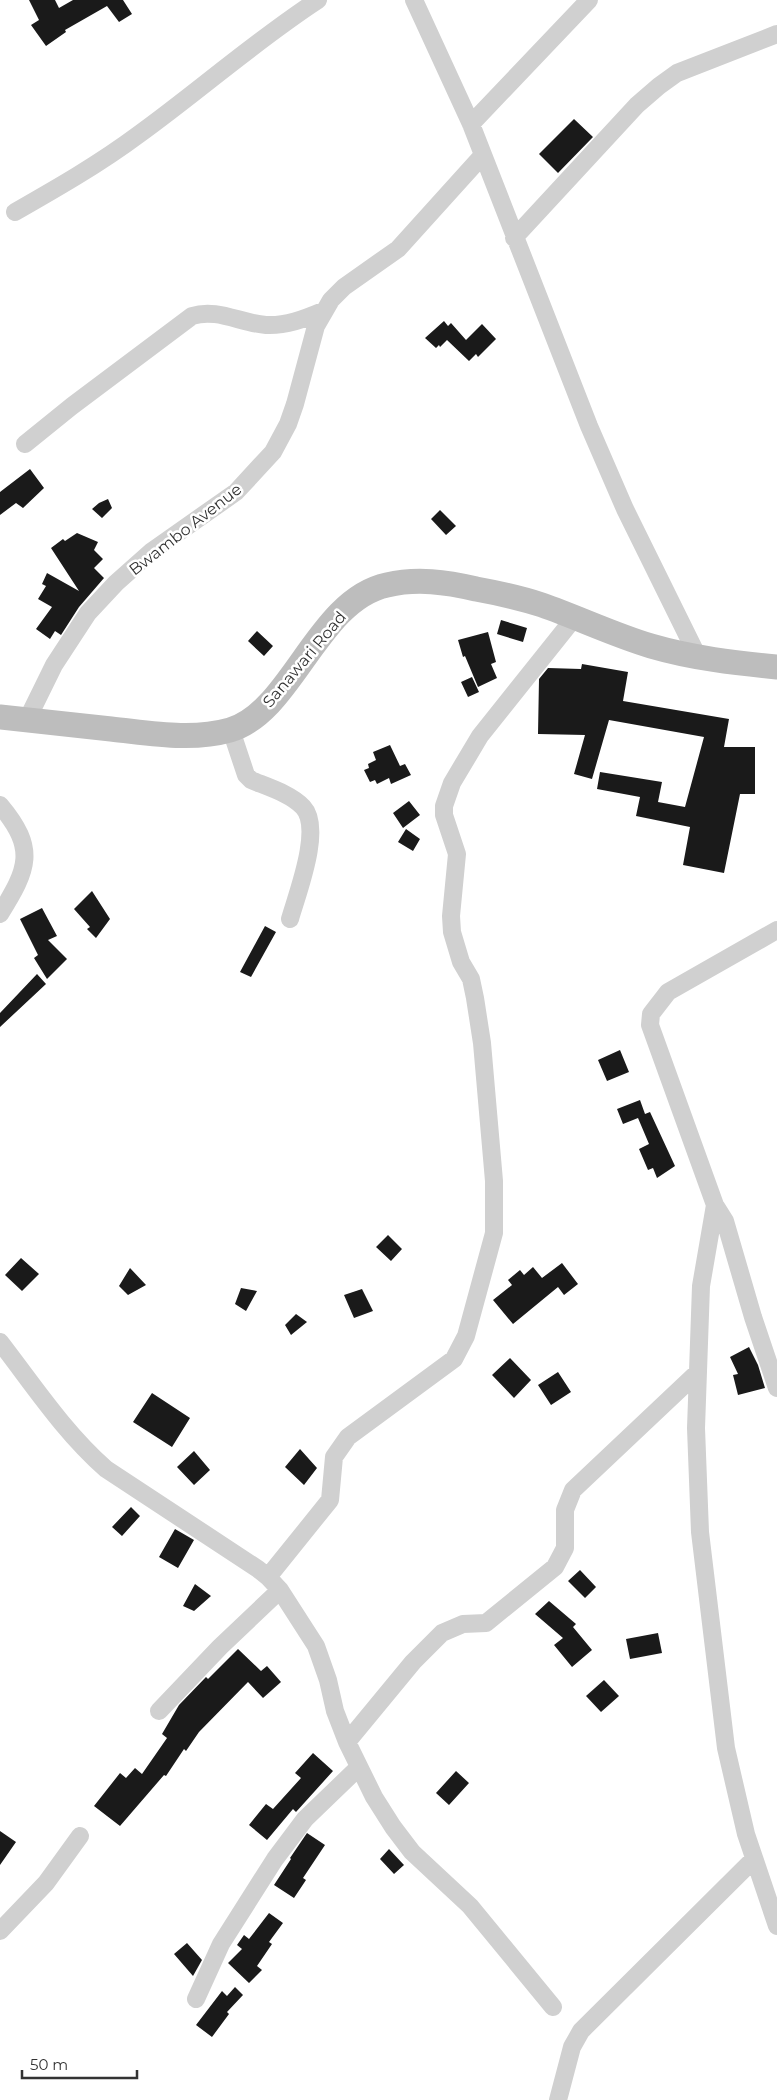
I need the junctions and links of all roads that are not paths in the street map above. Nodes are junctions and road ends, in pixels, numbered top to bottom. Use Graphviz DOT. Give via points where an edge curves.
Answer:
graph roads {
  1 [pos="318,0"];
  2 [pos="414,0"];
  3 [pos="590,0"];
  4 [pos="777,34"];
  5 [pos="471,124"];
  6 [pos="482,156"];
  7 [pos="15,212"];
  8 [pos="514,238"];
  9 [pos="323,311"];
  10 [pos="25,444"];
  11 [pos="575,617"];
  12 [pos="698,657"];
  13 [pos="777,667"];
  14 [pos="0,717"];
  15 [pos="27,720"];
  16 [pos="231,730"];
  17 [pos="0,806"];
  18 [pos="0,914"];
  19 [pos="290,919"];
  20 [pos="777,930"];
  21 [pos="715,1205"];
  22 [pos="0,1342"];
  23 [pos="698,1372"];
  24 [pos="777,1388"];
  25 [pos="268,1577"];
  26 [pos="280,1590"];
  27 [pos="159,1711"];
  28 [pos="347,1742"];
  29 [pos="359,1767"];
  30 [pos="80,1836"];
  31 [pos="754,1859"];
  32 [pos="777,1926"];
  33 [pos="0,1931"];
  34 [pos="196,1998"];
  35 [pos="553,2007"];
  36 [pos="558,2100"];
  1 -- 7 [label="street" via="92,168"];
  2 -- 5 [label="street"];
  3 -- 5 [label="street"];
  4 -- 8 [label="street" via="677,73 658,86"];
  5 -- 6 [label="street"];
  6 -- 8 [label="street"];
  6 -- 9 [label="street, Bwambo Avenue" via="398,249 344,287"];
  8 -- 12 [label="street" via="625,509"];
  9 -- 10 [label="street" via="300,321 265,325 212,313 192,316"];
  9 -- 15 [label="street, Bwambo Avenue" via="288,424 273,452 236,492 152,551 88,613 54,665"];
  11 -- 12 [label="street, Sanawari Road" via="650,646"];
  11 -- 16 [label="street, Sanawari Road" via="519,598 442,582 406,581 385,585 348,606 260,712"];
  11 -- 25 [label="street" via="480,736 452,783 444,806 457,854 452,932 475,998 494,1181 494,1233 466,1336 454,1359 348,1437 334,1457 330,1500"];
  12 -- 13 [label="street, Sanawari Road"];
  14 -- 15 [label="street, Sanawari Road"];
  15 -- 16 [label="street, Sanawari Road" via="171,736"];
  16 -- 19 [label="street" via="246,775 295,800 309,818 311,834 306,862"];
  17 -- 18 [label="street" via="20,831 25,864"];
  20 -- 21 [label="street" via="668,992 651,1014 650,1025"];
  21 -- 23 [label="street" via="701,1286"];
  21 -- 24 [label="street" via="725,1221"];
  22 -- 25 [label="street" via="72,1436 95,1459"];
  23 -- 28 [label="street" via="574,1490 565,1510 564,1548 555,1567 486,1623 463,1624 442,1633 413,1662"];
  23 -- 31 [label="street" via="696,1428 700,1532 710,1621 726,1748"];
  25 -- 26 [label="street"];
  26 -- 27 [label="street"];
  26 -- 28 [label="street" via="316,1646"];
  28 -- 29 [label="street"];
  29 -- 34 [label="street" via="305,1819 275,1859 221,1944"];
  29 -- 35 [label="street" via="374,1798 412,1852 470,1906"];
  30 -- 33 [label="street" via="46,1883"];
  31 -- 32 [label="street"];
  31 -- 36 [label="street" via="581,2032 572,2047"];
}
